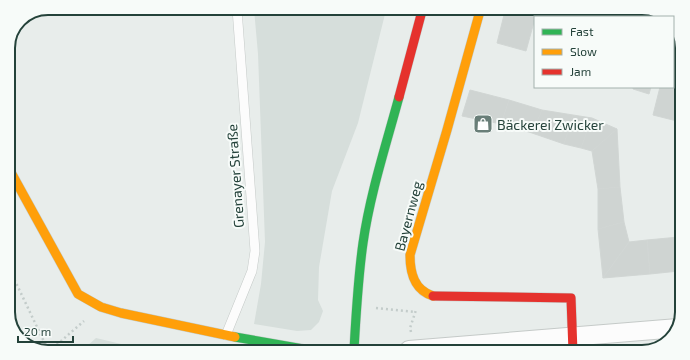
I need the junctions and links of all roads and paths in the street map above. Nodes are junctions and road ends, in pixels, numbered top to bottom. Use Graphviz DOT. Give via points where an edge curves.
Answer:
graph roads {
  1 [pos="237,15"];
  2 [pos="421,15"];
  3 [pos="479,15"];
  4 [pos="15,181"];
  5 [pos="15,280"];
  6 [pos="422,292"];
  7 [pos="357,306"];
  8 [pos="101,307"];
  9 [pos="416,312"];
  10 [pos="670,329"];
  11 [pos="226,335"];
  12 [pos="573,344"];
  13 [pos="46,345"];
  14 [pos="56,345"];
  15 [pos="281,345"];
  16 [pos="354,345"];
  17 [pos="413,345"];
  18 [pos="546,345"];
  1 -- 11 [label="lane, Grenayer Straße" via="255,251 252,271"];
  2 -- 7 [label="street" via="372,198 363,242"];
  3 -- 6 [label="street, Bayernweg" via="410,255 410,268"];
  4 -- 8 [label="street" via="78,294"];
  5 -- 13 [label="path"];
  6 -- 9 [label="path"];
  6 -- 12 [label="street" via="435,297 571,298"];
  7 -- 9 [label="path"];
  7 -- 16 [label="street"];
  8 -- 11 [label="street"];
  8 -- 14 [label="path"];
  9 -- 17 [label="path" via="410,328"];
  10 -- 12 [label="street"];
  11 -- 15 [label="street"];
  12 -- 18 [label="street"];
}
